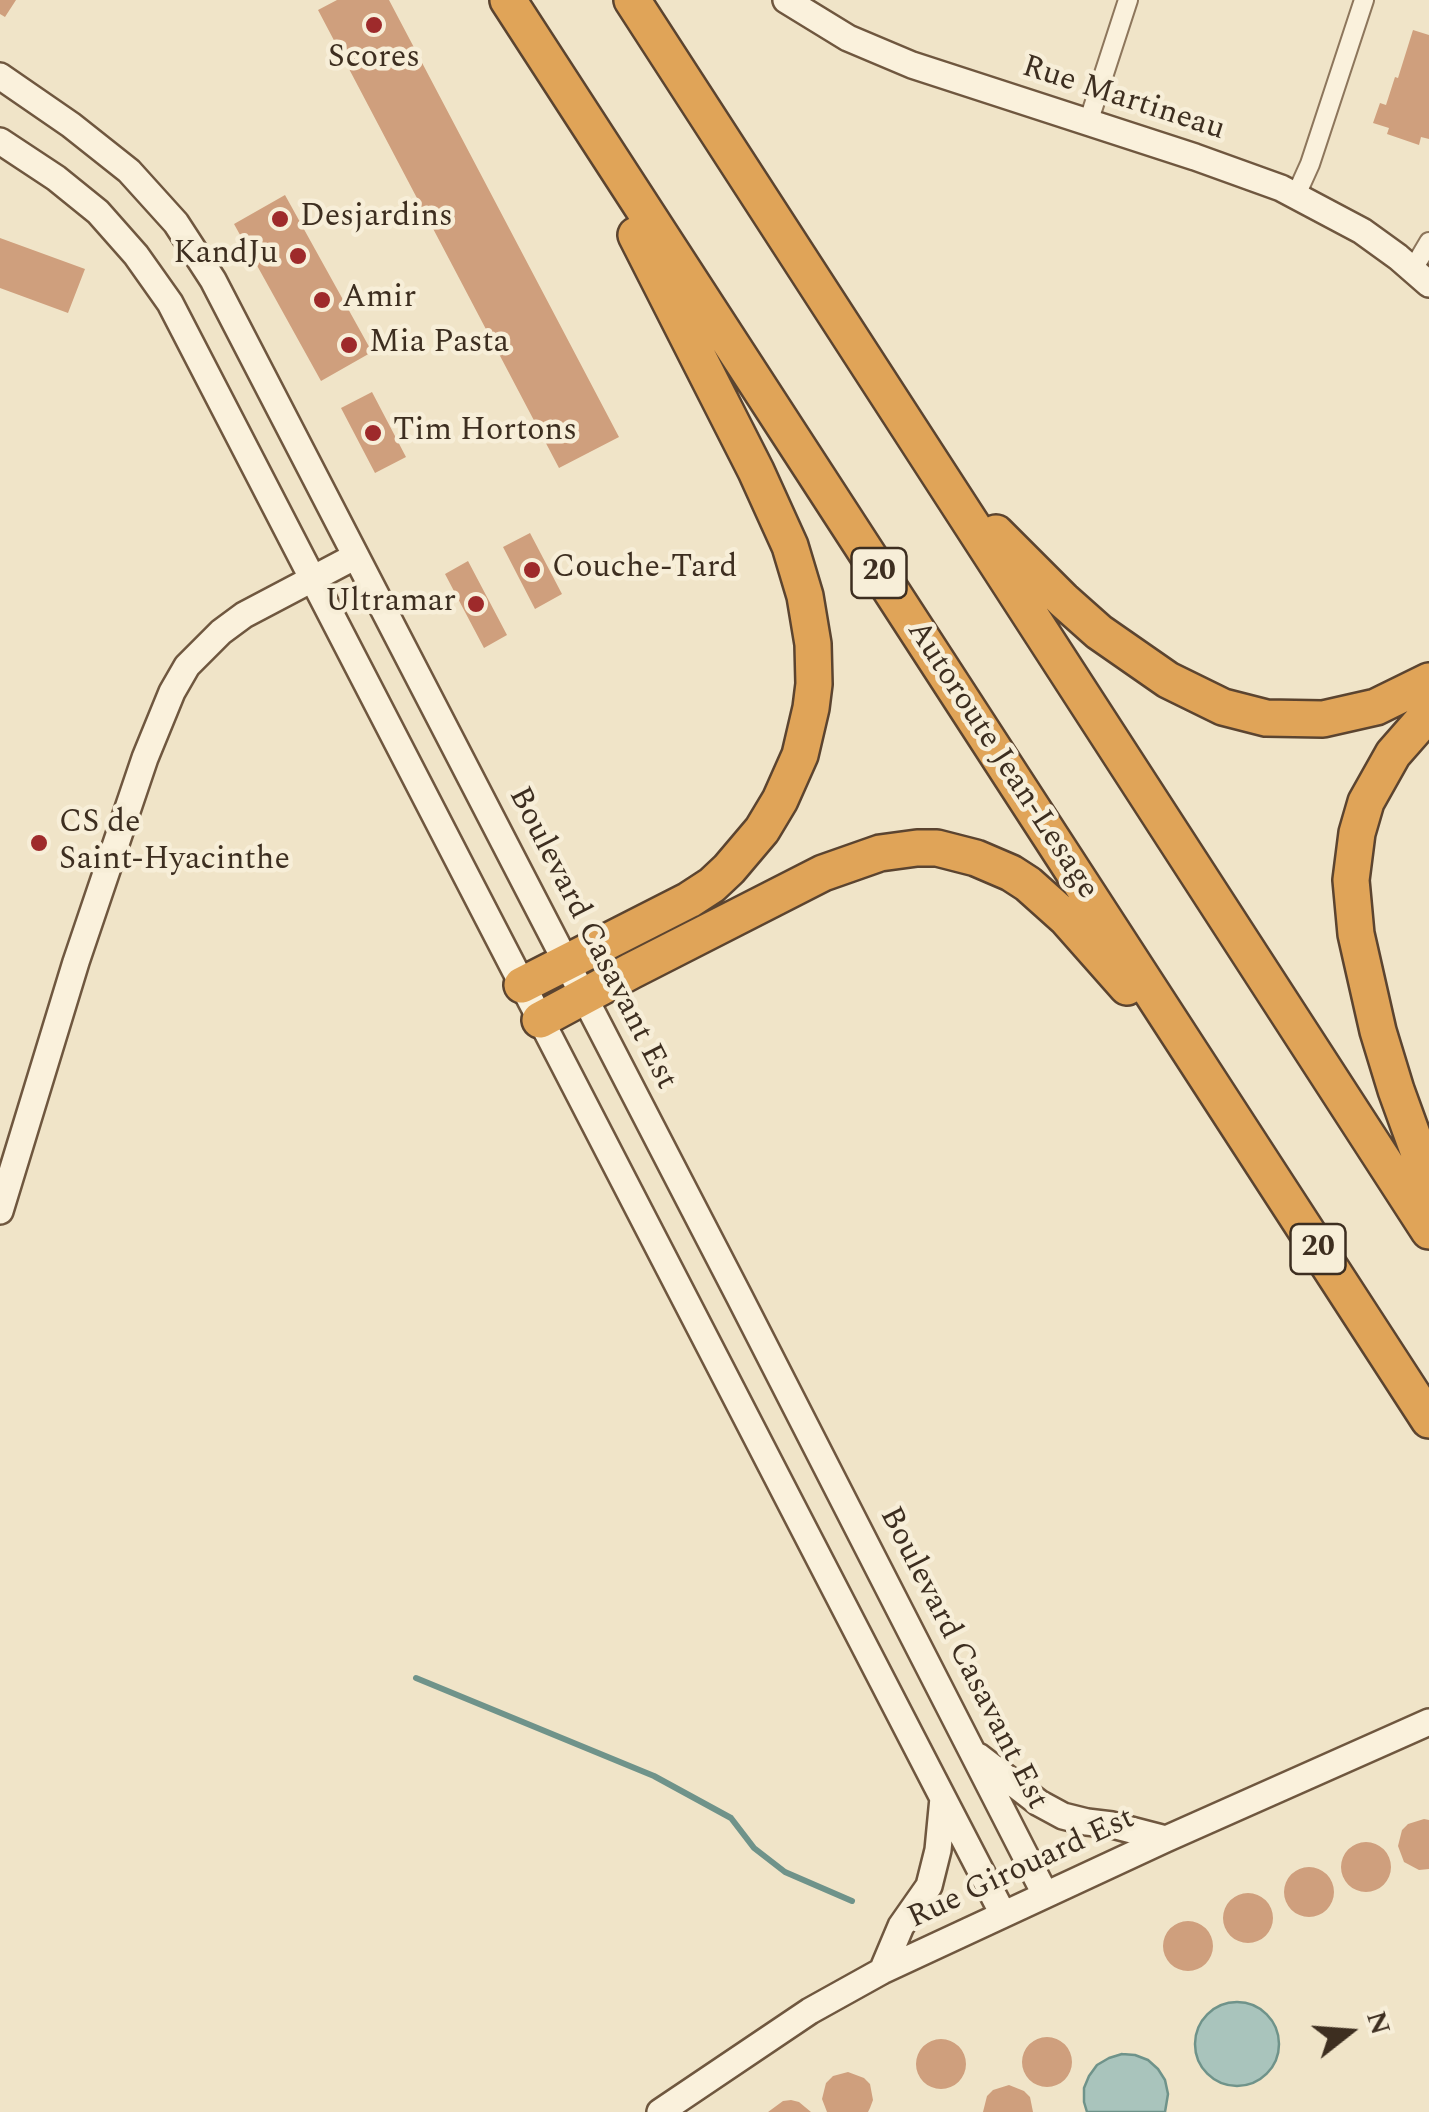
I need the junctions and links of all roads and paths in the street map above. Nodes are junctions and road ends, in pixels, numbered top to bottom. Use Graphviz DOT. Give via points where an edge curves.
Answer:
graph roads {
  1 [pos="508,0"];
  2 [pos="632,0"];
  3 [pos="786,0"];
  4 [pos="1128,0"];
  5 [pos="1364,0"];
  6 [pos="553,69"];
  7 [pos="0,76"];
  8 [pos="1088,123"];
  9 [pos="0,140"];
  10 [pos="1296,195"];
  11 [pos="1429,242"];
  12 [pos="1421,276"];
  13 [pos="944,482"];
  14 [pos="356,556"];
  15 [pos="312,579"];
  16 [pos="1429,680"];
  17 [pos="1429,714"];
  18 [pos="566,962"];
  19 [pos="522,986"];
  20 [pos="584,996"];
  21 [pos="540,1020"];
  22 [pos="1206,1078"];
  23 [pos="1429,1180"];
  24 [pos="0,1211"];
  25 [pos="1429,1230"];
  26 [pos="1429,1420"];
  27 [pos="1429,1722"];
  28 [pos="976,1754"];
  29 [pos="944,1798"];
  30 [pos="1166,1839"];
  31 [pos="1046,1894"];
  32 [pos="1003,1914"];
  33 [pos="882,1972"];
  34 [pos="660,2112"];
  1 -- 6 [label="highway, Autoroute Jean-Lesage / 20"];
  2 -- 13 [label="highway"];
  3 -- 8 [label="street, Rue Martineau" via="912,66"];
  4 -- 8 [label="street"];
  5 -- 10 [label="street"];
  6 -- 18 [label="highway" via="776,513 796,562 814,672 794,770 740,858 696,896"];
  6 -- 22 [label="highway, Autoroute Jean-Lesage / 20"];
  7 -- 14 [label="street, Boulevard Casavant Est" via="118,161 176,223 236,323"];
  8 -- 10 [label="street, Rue Martineau"];
  9 -- 15 [label="street" via="98,212 156,282"];
  10 -- 12 [label="street, Rue Martineau"];
  11 -- 12 [label="street"];
  13 -- 16 [label="highway" via="1099,632 1168,680 1223,707 1266,718 1336,718"];
  13 -- 25 [label="highway"];
  14 -- 15 [label="street"];
  14 -- 18 [label="street, Boulevard Casavant Est"];
  15 -- 19 [label="street"];
  15 -- 24 [label="street" via="220,632 172,692 76,962"];
  17 -- 23 [label="highway" via="1392,754 1366,802 1351,880 1378,1031"];
  18 -- 19 [label="highway"];
  18 -- 20 [label="street, Boulevard Casavant Est"];
  19 -- 21 [label="street"];
  20 -- 21 [label="highway"];
  20 -- 22 [label="highway" via="842,864 937,848 994,865 1042,896"];
  20 -- 28 [label="street, Boulevard Casavant Est"];
  21 -- 29 [label="street"];
  22 -- 26 [label="highway, Autoroute Jean-Lesage / 20"];
  27 -- 30 [label="street, Rue Girouard Est"];
  28 -- 30 [label="street" via="1057,1813"];
  28 -- 31 [label="street, Boulevard Casavant Est"];
  29 -- 32 [label="street"];
  29 -- 33 [label="street" via="932,1877"];
  30 -- 31 [label="street, Rue Girouard Est"];
  31 -- 32 [label="street, Rue Girouard Est"];
  32 -- 33 [label="street, Rue Girouard Est"];
  33 -- 34 [label="street, Rue Girouard Est"];
}
